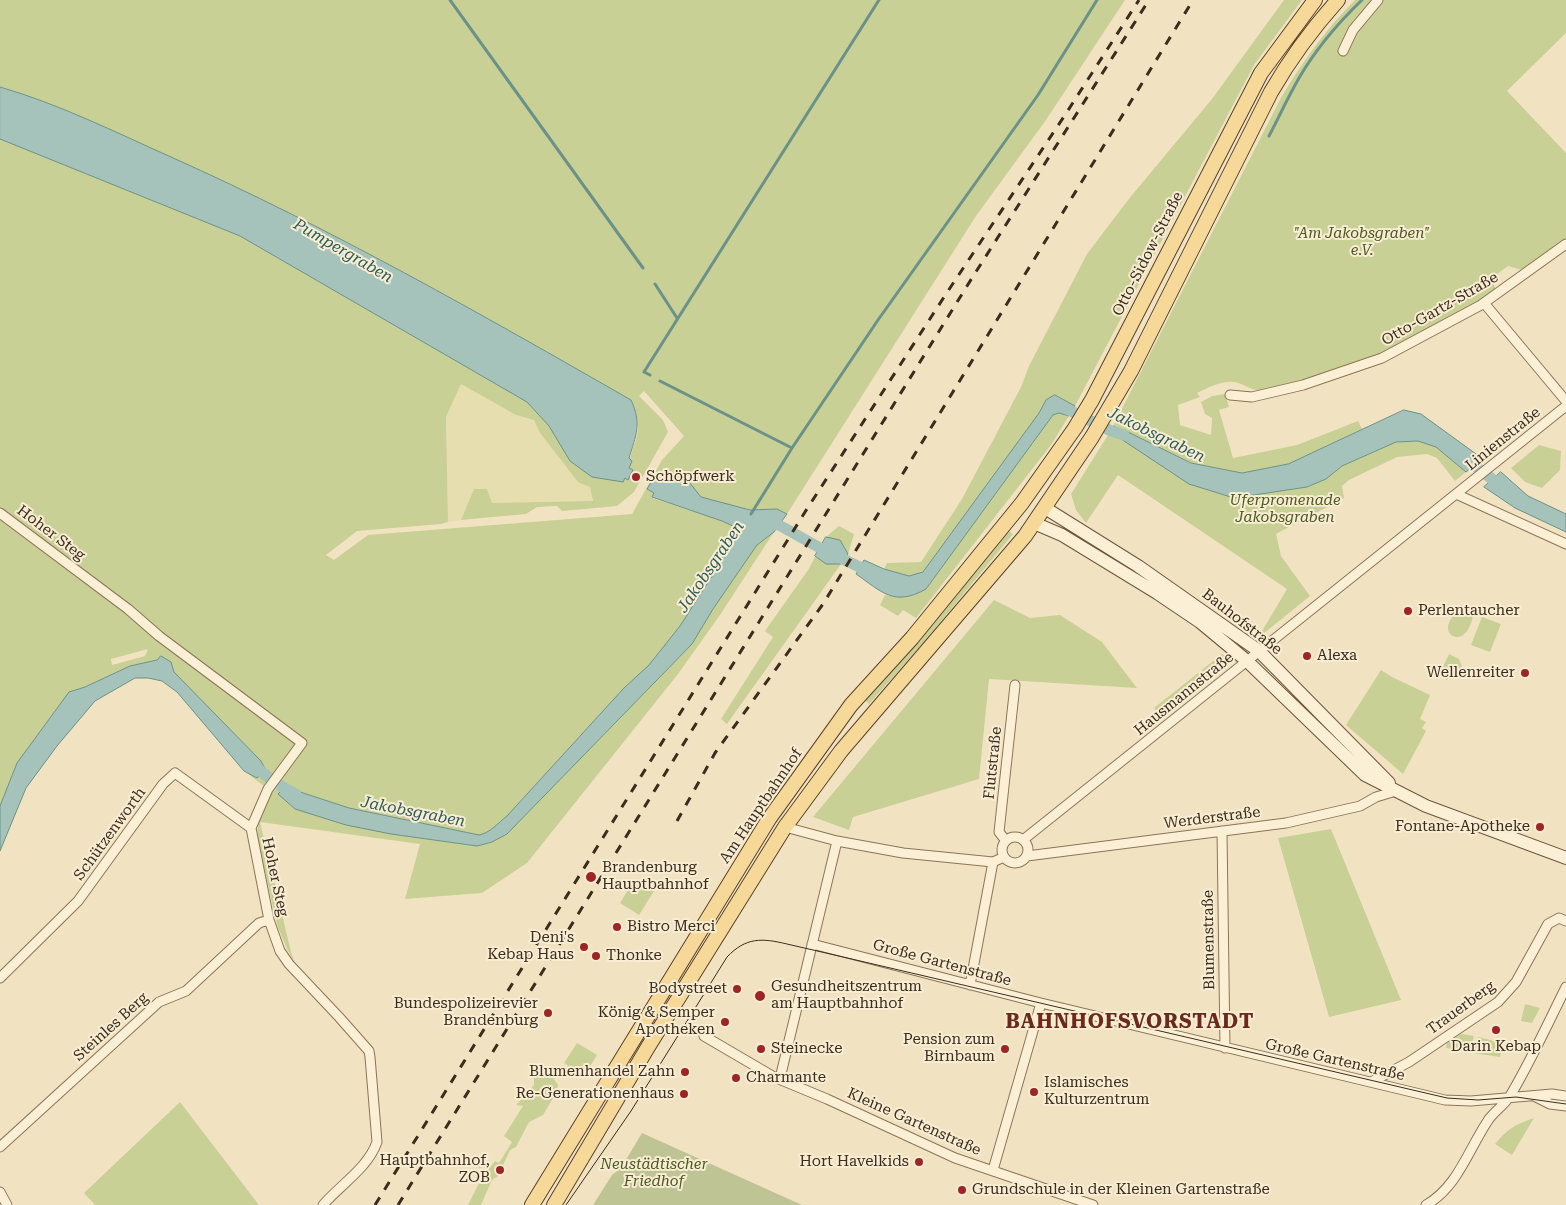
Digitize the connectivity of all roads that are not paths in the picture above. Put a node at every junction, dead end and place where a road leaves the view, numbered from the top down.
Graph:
1 (1315, 0) edge
2 (1338, 0) edge
3 (1378, 0) edge
4 (1343, 52) dead end
5 (1566, 244) edge
6 (1484, 303) junction
7 (1230, 395) dead end
8 (1566, 401) edge
9 (1566, 406) edge
10 (1456, 494) junction
11 (1022, 503) junction
12 (1045, 508) junction
13 (0, 513) edge
14 (1034, 523) junction
15 (1566, 544) edge
16 (1259, 651) junction
17 (1247, 661) junction
18 (1015, 685) dead end
19 (851, 706) junction
20 (868, 719) junction
21 (1396, 791) junction
22 (770, 819) junction
23 (251, 828) junction
24 (786, 828) junction
25 (1222, 831) junction
26 (1023, 840) junction
27 (837, 841) junction
28 (1006, 841) junction
29 (1027, 856) junction
30 (1004, 857) junction
31 (1566, 858) edge
32 (993, 862) junction
33 (269, 920) junction
34 (1566, 921) edge
35 (812, 944) junction
36 (0, 978) edge
37 (970, 985) junction
38 (1566, 987) edge
39 (1040, 1003) junction
40 (704, 1036) dead end
41 (1224, 1048) junction
42 (784, 1080) junction
43 (1371, 1082) junction
44 (1533, 1096) junction
45 (1566, 1096) edge
46 (1508, 1099) junction
47 (1566, 1106) edge
48 (0, 1147) edge
49 (994, 1170) junction
50 (0, 1192) edge
51 (7, 1205) edge
52 (323, 1205) edge
53 (532, 1205) edge
54 (554, 1205) edge
55 (1092, 1205) edge
56 (1426, 1205) edge

1 - 11 main road, Otto-Sidow-Straße
2 - 12 main road
3 - 4 street
5 - 6 street, Otto-Gartz-Straße
6 - 7 street, Otto-Gartz-Straße
6 - 8 street
9 - 10 street, Linienstraße
10 - 15 street
10 - 16 street, Hausmannstraße
11 - 12 main road
11 - 14 main road
11 - 19 main road, Am Hauptbahnhof
12 - 14 main road
12 - 16 street, Bauhofstraße
13 - 23 street, Hoher Steg
14 - 17 street, Bauhofstraße
14 - 20 main road
16 - 17 street, Hausmannstraße
16 - 21 street, Bauhofstraße
17 - 21 street, Bauhofstraße
17 - 26 street, Hausmannstraße
18 - 28 street, Flutstraße
19 - 20 main road
19 - 22 main road, Am Hauptbahnhof
20 - 24 main road
21 - 25 street, Werderstraße
21 - 31 street, Bauhofstraße
22 - 24 main road
22 - 53 main road, Am Hauptbahnhof
23 - 33 street, Hoher Steg
23 - 36 street, Schützenworth
24 - 27 street
24 - 54 main road
25 - 29 street, Werderstraße
25 - 41 street, Blumenstraße
26 - 28 street
26 - 29 street
27 - 32 street
27 - 35 street
28 - 30 street
29 - 30 street, Werderstraße
30 - 32 street
32 - 37 street
33 - 48 street, Steinles Berg
33 - 52 street, Hoher Steg
34 - 43 street, Trauerberg
35 - 37 street, Große Gartenstraße
35 - 42 street
37 - 39 street, Große Gartenstraße
38 - 46 street
39 - 41 street, Große Gartenstraße
39 - 49 street
40 - 42 street, Kleine Gartenstraße
41 - 43 street, Große Gartenstraße
42 - 49 street, Kleine Gartenstraße
43 - 46 street, Große Gartenstraße
44 - 45 street, Große Gartenstraße
44 - 46 street, Große Gartenstraße
44 - 47 street, Große Gartenstraße
46 - 56 street
49 - 55 street, Kleine Gartenstraße
50 - 51 street

